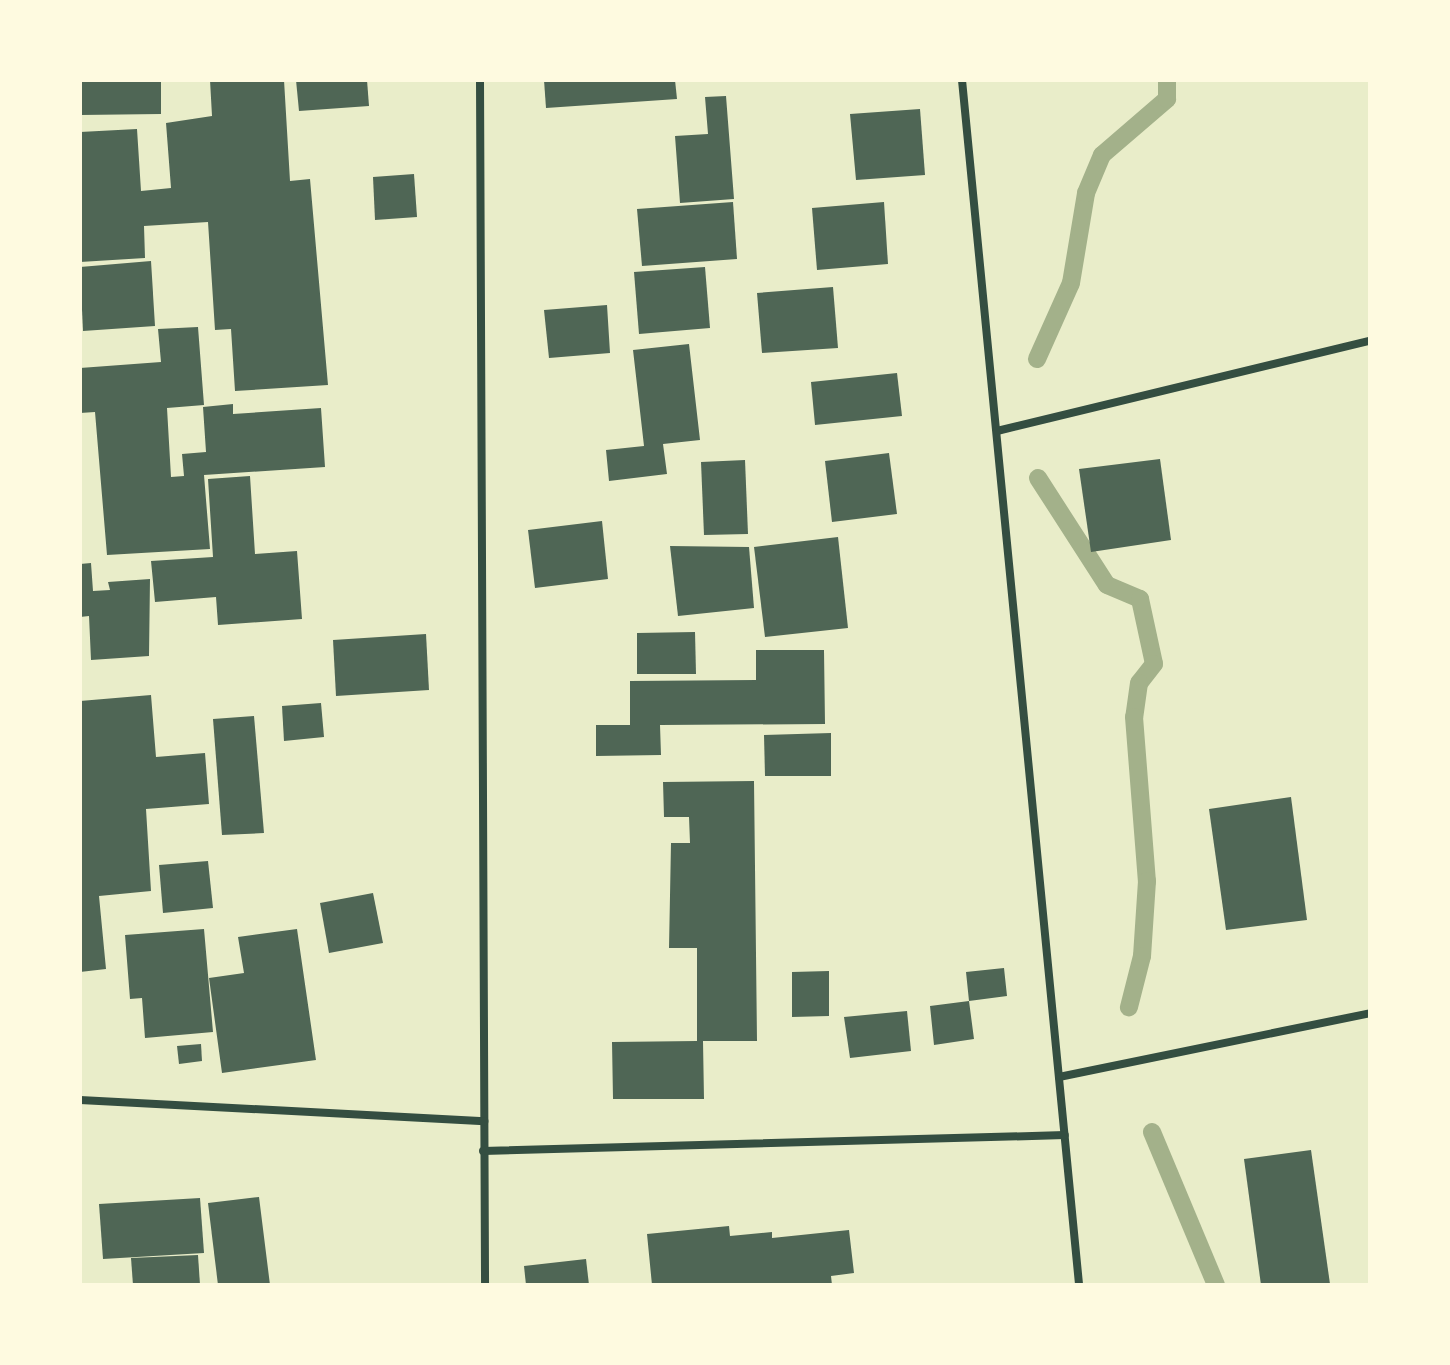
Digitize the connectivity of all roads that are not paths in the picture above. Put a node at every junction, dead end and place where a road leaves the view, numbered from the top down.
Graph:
1 (480, 80) edge
2 (962, 80) edge
3 (1370, 341) edge
4 (997, 431) junction
5 (1370, 1013) edge
6 (1059, 1077) junction
7 (80, 1100) edge
8 (484, 1121) junction
9 (1065, 1135) junction
10 (483, 1151) junction
11 (485, 1285) edge
12 (1079, 1285) edge

1 - 8 street
2 - 4 street
3 - 4 street
4 - 6 street
5 - 6 street
6 - 9 street
7 - 8 street
8 - 10 street
9 - 10 street
9 - 12 street
10 - 11 street

